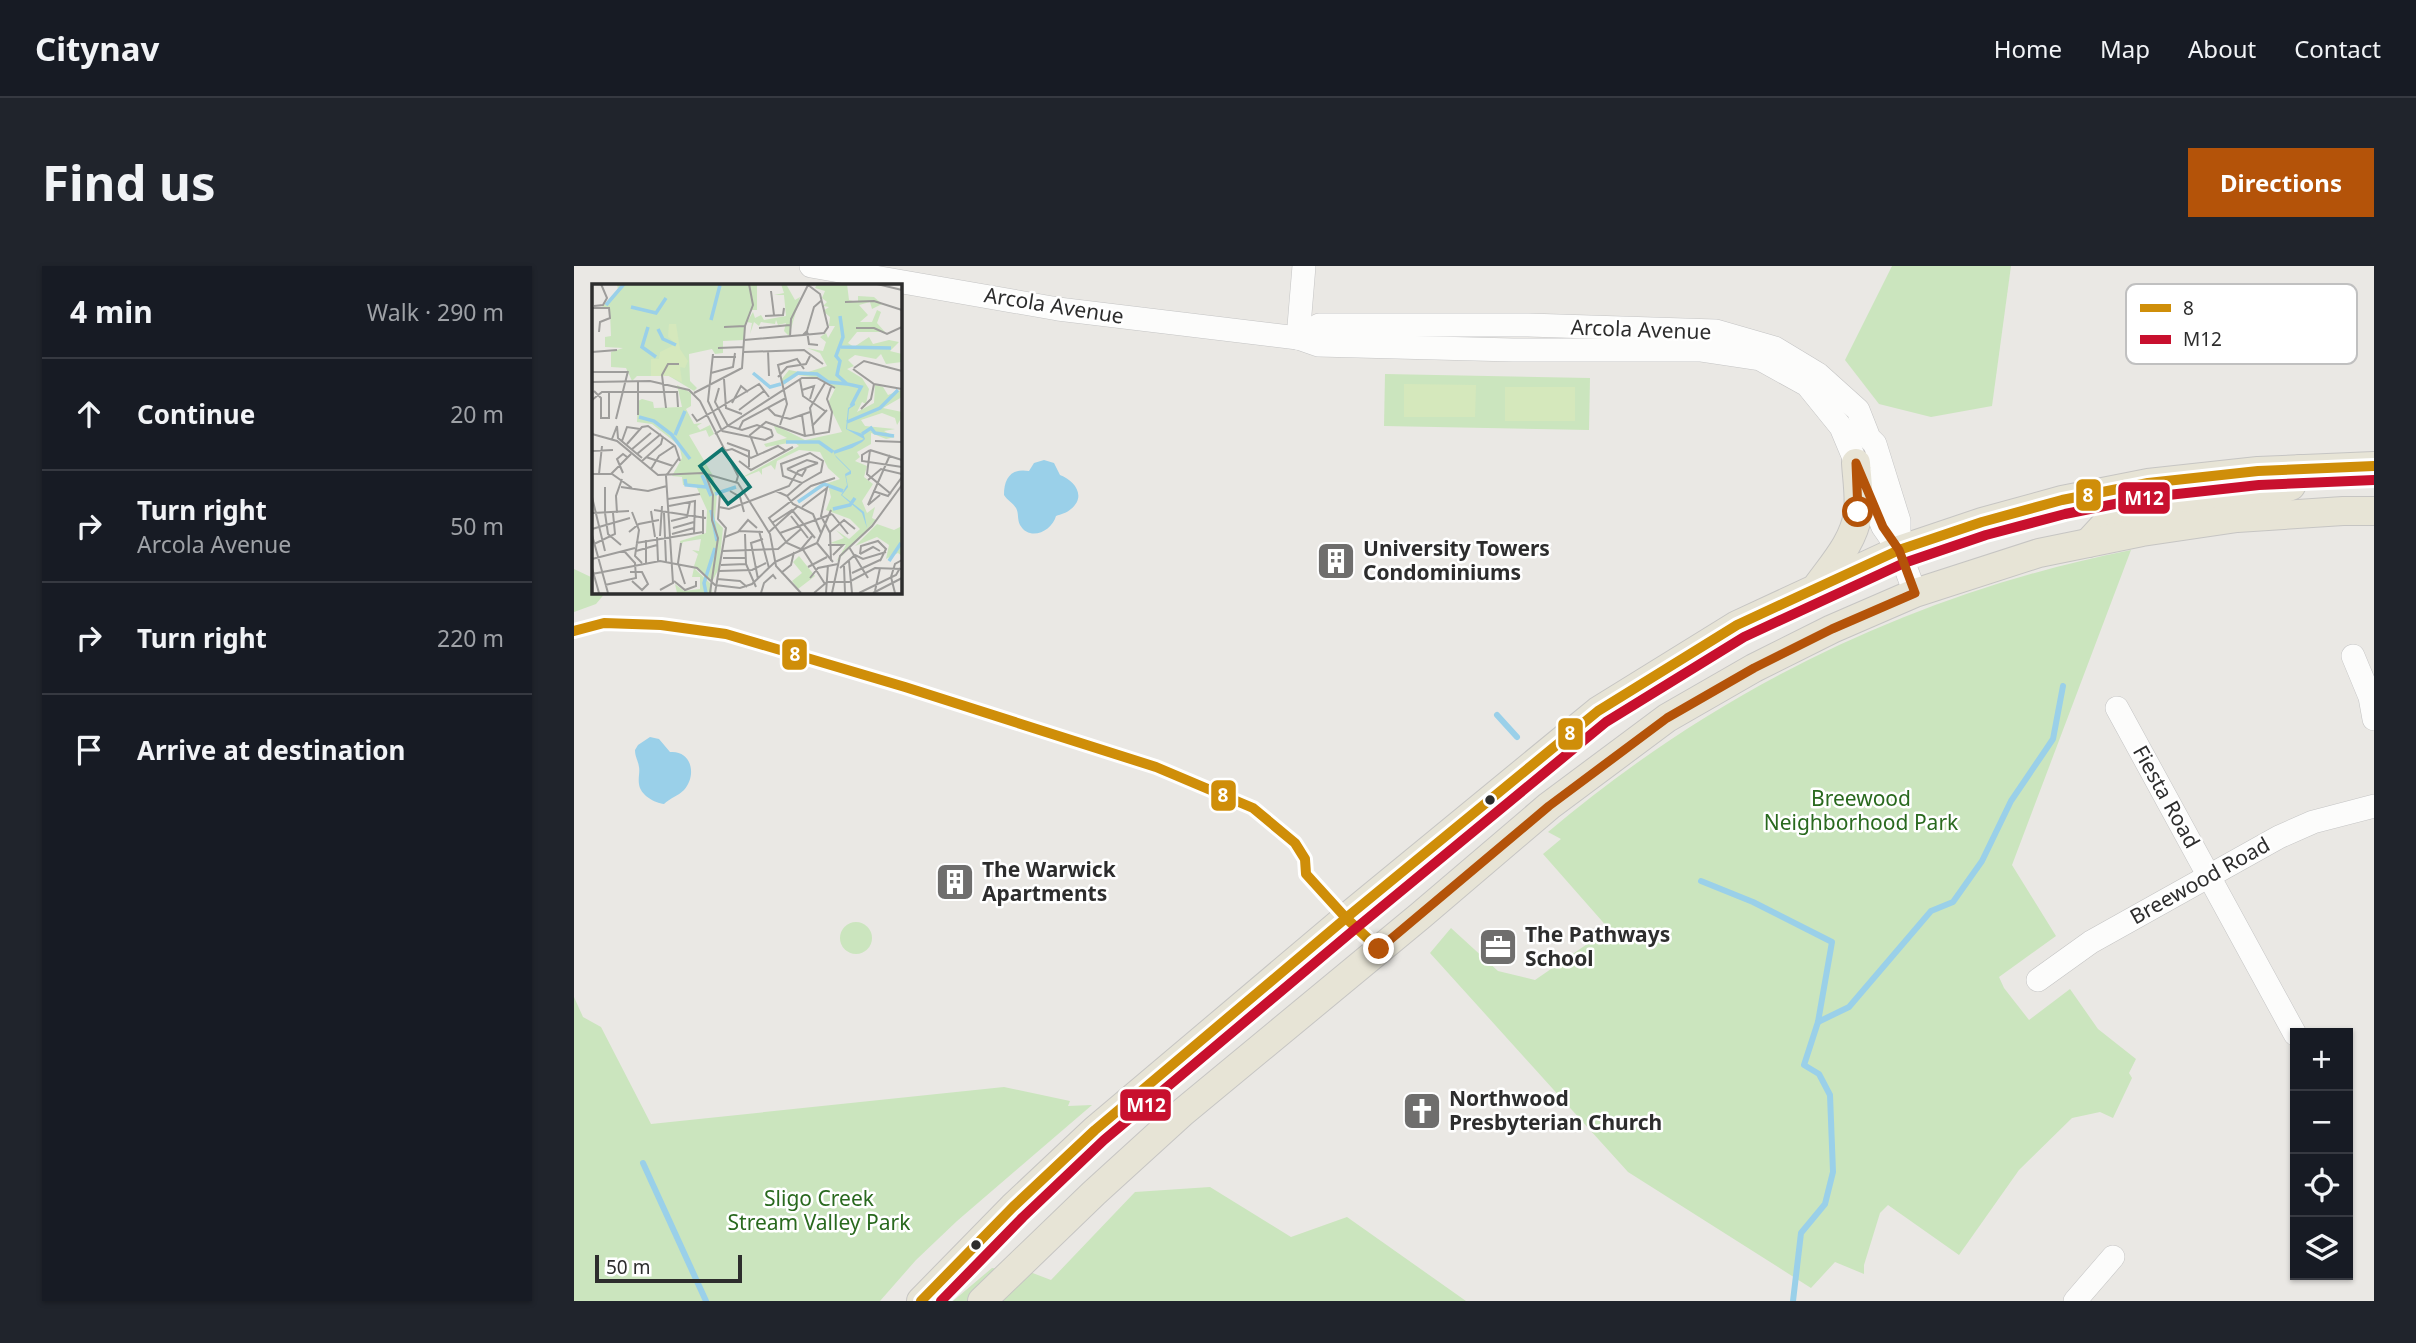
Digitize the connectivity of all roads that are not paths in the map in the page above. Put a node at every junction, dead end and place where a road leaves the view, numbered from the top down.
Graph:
1 (811, 266) edge
2 (1304, 266) edge
3 (1298, 338) junction
4 (1856, 463) junction
5 (2371, 468) edge
6 (2300, 469) junction
7 (2374, 511) edge
8 (2088, 543) junction
9 (1899, 550) junction
10 (1816, 588) junction
11 (1915, 593) junction
12 (2353, 656) dead end
13 (2117, 708) dead end
14 (2374, 719) edge
15 (2374, 806) edge
16 (2209, 875) junction
17 (2038, 979) dead end
18 (2292, 1028) edge
19 (2113, 1257) dead end
20 (922, 1300) edge
21 (982, 1301) edge
22 (2075, 1301) edge

1 - 3 street, Arcola Avenue
2 - 3 street
3 - 4 street, Arcola Avenue
3 - 9 street, Arcola Avenue
4 - 9 street, Arcola Avenue
4 - 10 main road
5 - 6 main road
6 - 8 main road
6 - 9 main road
7 - 8 main road
8 - 11 main road
9 - 10 main road
9 - 11 street, Arcola Avenue
10 - 20 main road
11 - 21 main road
12 - 14 street
13 - 16 street, Fiesta Road
15 - 16 street, Breewood Road
16 - 17 street, Breewood Road
16 - 18 street, Fiesta Road
19 - 22 street

